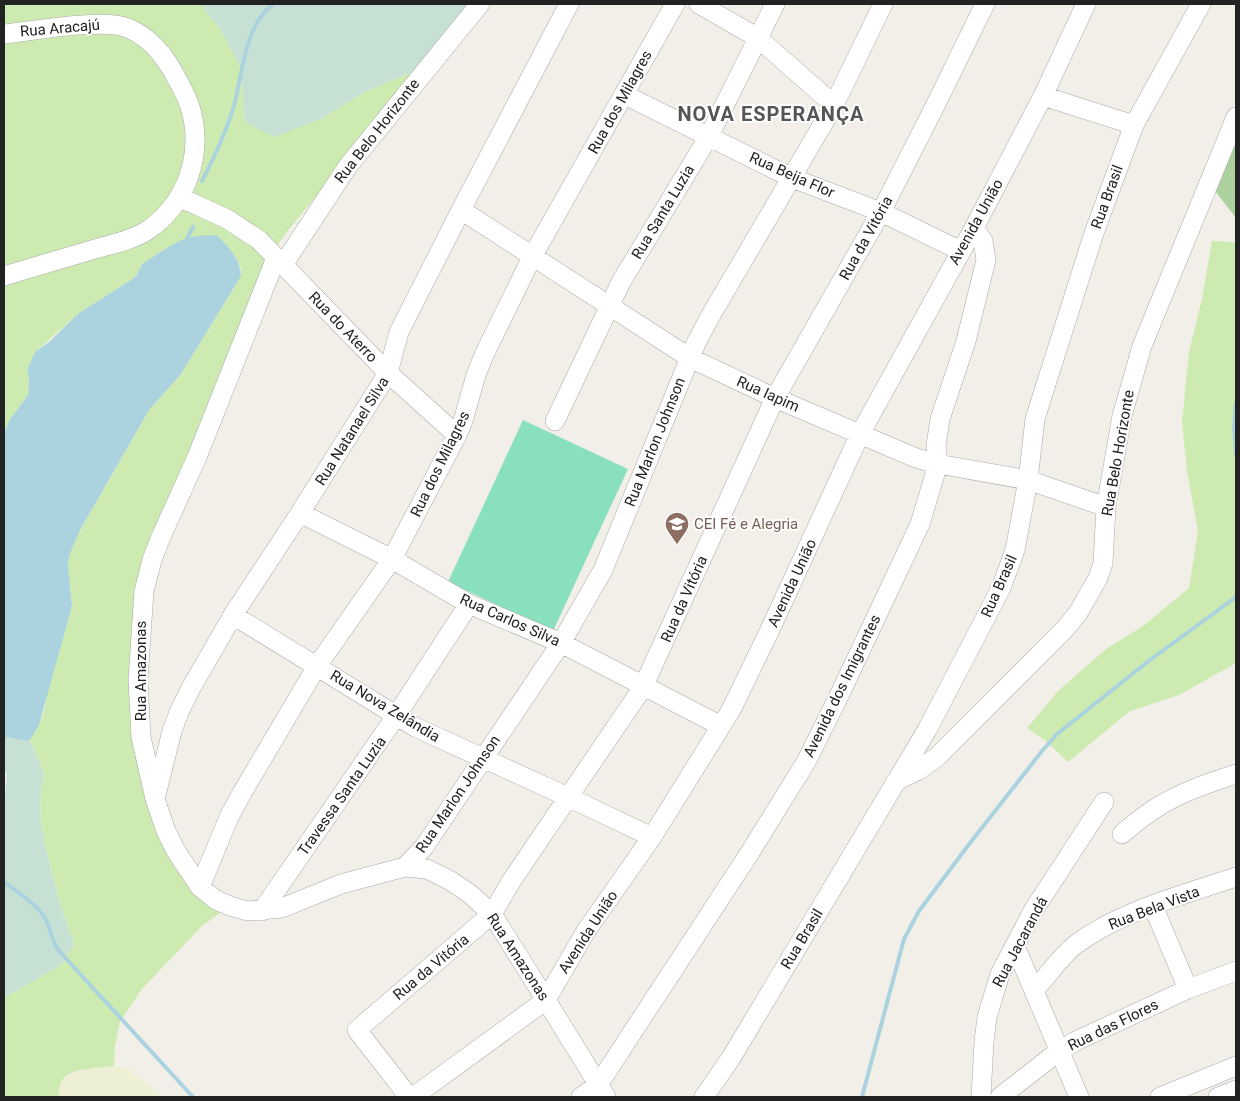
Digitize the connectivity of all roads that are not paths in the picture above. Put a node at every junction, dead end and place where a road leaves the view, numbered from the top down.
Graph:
1 (480, 4) edge
2 (569, 4) edge
3 (675, 4) edge
4 (699, 4) edge
5 (775, 4) edge
6 (883, 4) edge
7 (985, 4) edge
8 (1086, 4) edge
9 (1201, 4) edge
10 (4, 34) edge
11 (758, 38) junction
12 (625, 95) junction
13 (1044, 96) junction
14 (834, 105) junction
15 (1236, 117) edge
16 (1134, 125) junction
17 (709, 136) junction
18 (792, 178) junction
19 (178, 199) junction
20 (461, 210) junction
21 (881, 212) junction
22 (974, 228) junction
23 (960, 251) junction
24 (532, 257) junction
25 (280, 261) junction
26 (4, 276) edge
27 (609, 306) junction
28 (690, 358) junction
29 (388, 373) junction
30 (775, 398) junction
31 (555, 421) dead end
32 (457, 434) junction
33 (860, 434) junction
34 (938, 464) junction
35 (1028, 480) junction
36 (1106, 506) junction
37 (300, 513) junction
38 (392, 559) junction
39 (469, 604) junction
40 (233, 615) junction
41 (561, 643) junction
42 (317, 666) junction
43 (644, 687) junction
44 (396, 716) junction
45 (720, 726) junction
46 (483, 758) junction
47 (1236, 774) edge
48 (896, 780) junction
49 (568, 797) junction
50 (156, 798) junction
51 (1104, 802) dead end
52 (1122, 834) dead end
53 (652, 838) junction
54 (406, 867) junction
55 (1236, 877) edge
56 (200, 887) junction
57 (1153, 906) junction
58 (262, 911) junction
59 (492, 914) junction
60 (1016, 946) junction
61 (1236, 971) edge
62 (1188, 989) junction
63 (1034, 990) junction
64 (546, 1000) junction
65 (1059, 1052) junction
66 (1236, 1066) edge
67 (1236, 1090) edge
68 (602, 1091) edge
69 (409, 1097) edge
70 (413, 1097) edge
71 (581, 1097) edge
72 (704, 1097) edge
73 (982, 1097) edge
74 (1000, 1097) edge
75 (1079, 1097) edge
76 (1160, 1097) edge
77 (1218, 1097) edge

1 - 25 street, Rua Belo Horizonte
2 - 20 street, Rua Natanael Silva
3 - 12 street, Rua dos Milagres
4 - 11 street
5 - 11 street, Rua Santa Luzia
6 - 14 street, Rua Marlon Johnson
7 - 21 street, Rua da Vitória
8 - 13 street, Avenida União
9 - 16 street, Rua Brasil
10 - 19 street, Rua Aracajú
11 - 14 street
11 - 17 street, Rua Santa Luzia
12 - 17 street, Rua Beija Flor
12 - 24 street, Rua dos Milagres
13 - 16 street
13 - 22 street, Avenida União
14 - 18 street, Rua Marlon Johnson
15 - 36 street, Rua Belo Horizonte
16 - 35 street, Rua Brasil
17 - 18 street, Rua Beija Flor
17 - 27 street, Rua Santa Luzia
18 - 21 street, Rua Beija Flor
18 - 28 street, Rua Marlon Johnson
19 - 25 street
19 - 26 street, Rua Aracajú
20 - 24 street, Rua Iapim
20 - 29 street, Rua Natanael Silva
21 - 23 street, Rua Beija Flor
21 - 30 street, Rua da Vitória
22 - 23 street, Avenida União
22 - 34 street, Avenida dos Imigrantes
23 - 33 street, Avenida União
24 - 27 street, Rua Iapim
24 - 32 street, Rua dos Milagres
25 - 29 street, Rua do Aterro
25 - 50 street, Rua Amazonas
27 - 28 street, Rua Iapim
27 - 31 street, Rua Santa Luzia
28 - 30 street, Rua Iapim
28 - 41 street, Rua Marlon Johnson
29 - 32 street, Rua do Aterro
29 - 37 street, Rua Natanael Silva
30 - 33 street, Rua Iapim
30 - 43 street, Rua da Vitória
32 - 38 street, Rua dos Milagres
33 - 34 street, Rua Iapim
33 - 45 street, Avenida União
34 - 35 street, Rua Iapim
34 - 68 street, Avenida dos Imigrantes
35 - 36 street, Rua Iapim
35 - 48 street, Rua Brasil
36 - 48 street, Rua Belo Horizonte
37 - 38 street, Rua Carlos Silva
37 - 40 street, Rua Natanael Silva
38 - 39 street, Rua Carlos Silva
38 - 42 street, Rua dos Milagres
39 - 41 street, Rua Carlos Silva
39 - 44 street, Travessa Santa Luzia
40 - 42 street, Rua Nova Zelândia
40 - 50 street, Rua Natanael Silva
41 - 43 street, Rua Carlos Silva
41 - 46 street, Rua Marlon Johnson
42 - 44 street, Rua Nova Zelândia
42 - 56 street, Rua dos Milagres
43 - 45 street, Rua Carlos Silva
43 - 49 street, Rua da Vitória
44 - 46 street, Rua Nova Zelândia
44 - 58 street, Travessa Santa Luzia
45 - 53 street, Avenida União
46 - 49 street, Rua Nova Zelândia
46 - 54 street, Rua Marlon Johnson
47 - 52 street
48 - 72 street, Rua Brasil
49 - 53 street, Rua Nova Zelândia
49 - 59 street, Rua da Vitória
50 - 56 street, Rua Amazonas
51 - 60 street, Rua Jacarandá
53 - 64 street, Avenida União
54 - 58 street, Rua Amazonas
54 - 59 street, Rua Amazonas
55 - 57 street, Rua Bela Vista
56 - 58 street, Rua Amazonas
57 - 62 street
57 - 63 street, Rua Bela Vista
59 - 64 street, Rua Amazonas
59 - 69 street, Rua da Vitória
60 - 63 street
60 - 73 street, Rua Jacarandá
61 - 62 street, Rua das Flores
62 - 65 street, Rua das Flores
63 - 65 street
64 - 68 street, Rua Amazonas
64 - 70 street, Avenida União
65 - 74 street, Rua das Flores
65 - 75 street
66 - 76 street
67 - 77 street
68 - 71 street, Avenida dos Imigrantes

